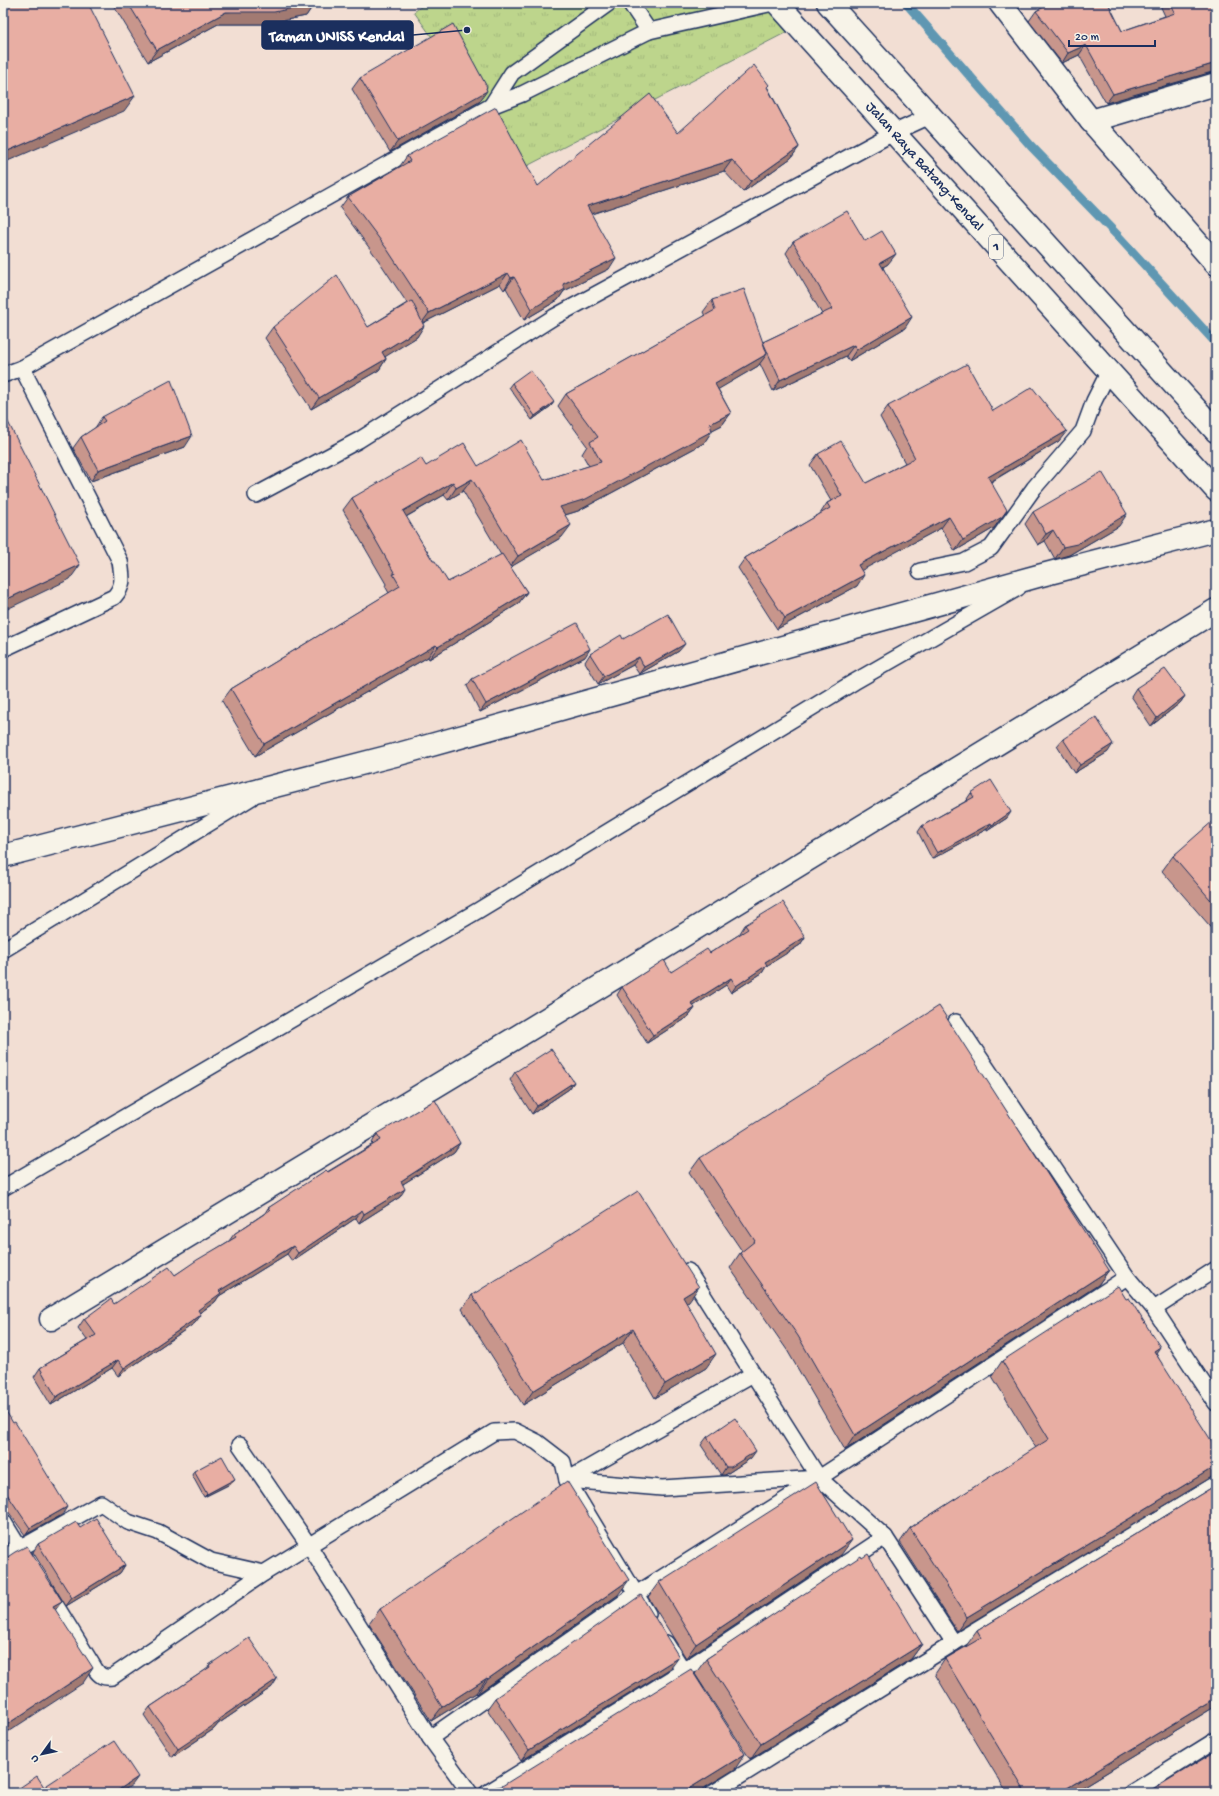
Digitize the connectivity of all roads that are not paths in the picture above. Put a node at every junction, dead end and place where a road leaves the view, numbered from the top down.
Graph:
1 (609, 3) edge
2 (630, 3) edge
3 (773, 3) edge
4 (777, 3) edge
5 (828, 3) edge
6 (1000, 3) edge
7 (649, 31) junction
8 (1216, 84) edge
9 (491, 106) junction
10 (930, 116) junction
11 (1091, 121) junction
12 (893, 133) junction
13 (1216, 264) edge
14 (22, 368) junction
15 (1109, 371) junction
16 (3, 375) edge
17 (1216, 431) edge
18 (1216, 490) edge
19 (256, 495) dead end
20 (1216, 530) edge
21 (920, 571) dead end
22 (1038, 576) junction
23 (1216, 610) edge
24 (3, 649) edge
25 (266, 788) junction
26 (3, 856) edge
27 (3, 950) edge
28 (956, 1022) dead end
29 (3, 1188) edge
30 (681, 1261) edge
31 (1216, 1269) edge
32 (1127, 1277) junction
33 (1154, 1309) junction
34 (51, 1319) dead end
35 (753, 1374) junction
36 (1216, 1403) edge
37 (240, 1445) dead end
38 (819, 1478) junction
39 (567, 1480) junction
40 (1216, 1484) edge
41 (3, 1521) edge
42 (885, 1537) junction
43 (308, 1544) junction
44 (20, 1549) junction
45 (3, 1558) edge
46 (32, 1569) edge
47 (264, 1573) junction
48 (41, 1582) edge
49 (636, 1594) junction
50 (954, 1643) junction
51 (683, 1671) junction
52 (705, 1704) edge
53 (430, 1738) junction
54 (1216, 1740) edge
55 (738, 1757) edge
56 (747, 1770) junction
57 (470, 1793) edge
58 (487, 1793) edge
59 (713, 1793) edge
60 (1131, 1793) edge

1 - 9 lane
2 - 7 lane
3 - 7 lane
4 - 12 main road, Jalan Raya Batang-Kendal / 1
5 - 10 main road
6 - 11 main road
7 - 9 lane
8 - 11 main road
9 - 14 lane
10 - 12 lane
10 - 17 main road
11 - 13 main road
12 - 15 main road, Jalan Raya Batang-Kendal / 1
12 - 19 lane
14 - 16 lane
14 - 24 lane
15 - 18 main road, Jalan Raya Batang-Kendal / 1
15 - 21 lane
20 - 22 main road
22 - 25 main road
22 - 29 lane
23 - 34 main road
25 - 26 main road
25 - 27 lane
28 - 32 lane
30 - 35 lane
31 - 33 lane
32 - 33 lane
32 - 38 lane
33 - 36 lane
35 - 38 lane
35 - 39 lane
37 - 43 lane
38 - 39 lane
38 - 42 lane
38 - 49 lane
39 - 43 lane
39 - 49 lane
40 - 50 lane
41 - 44 lane
42 - 50 lane
42 - 51 lane
43 - 47 lane
43 - 53 lane
44 - 45 lane
44 - 46 lane
44 - 47 lane
47 - 48 lane
49 - 51 lane
49 - 53 lane
50 - 56 lane
51 - 52 lane
51 - 58 lane
53 - 57 lane
54 - 60 lane
55 - 56 lane
56 - 59 lane

